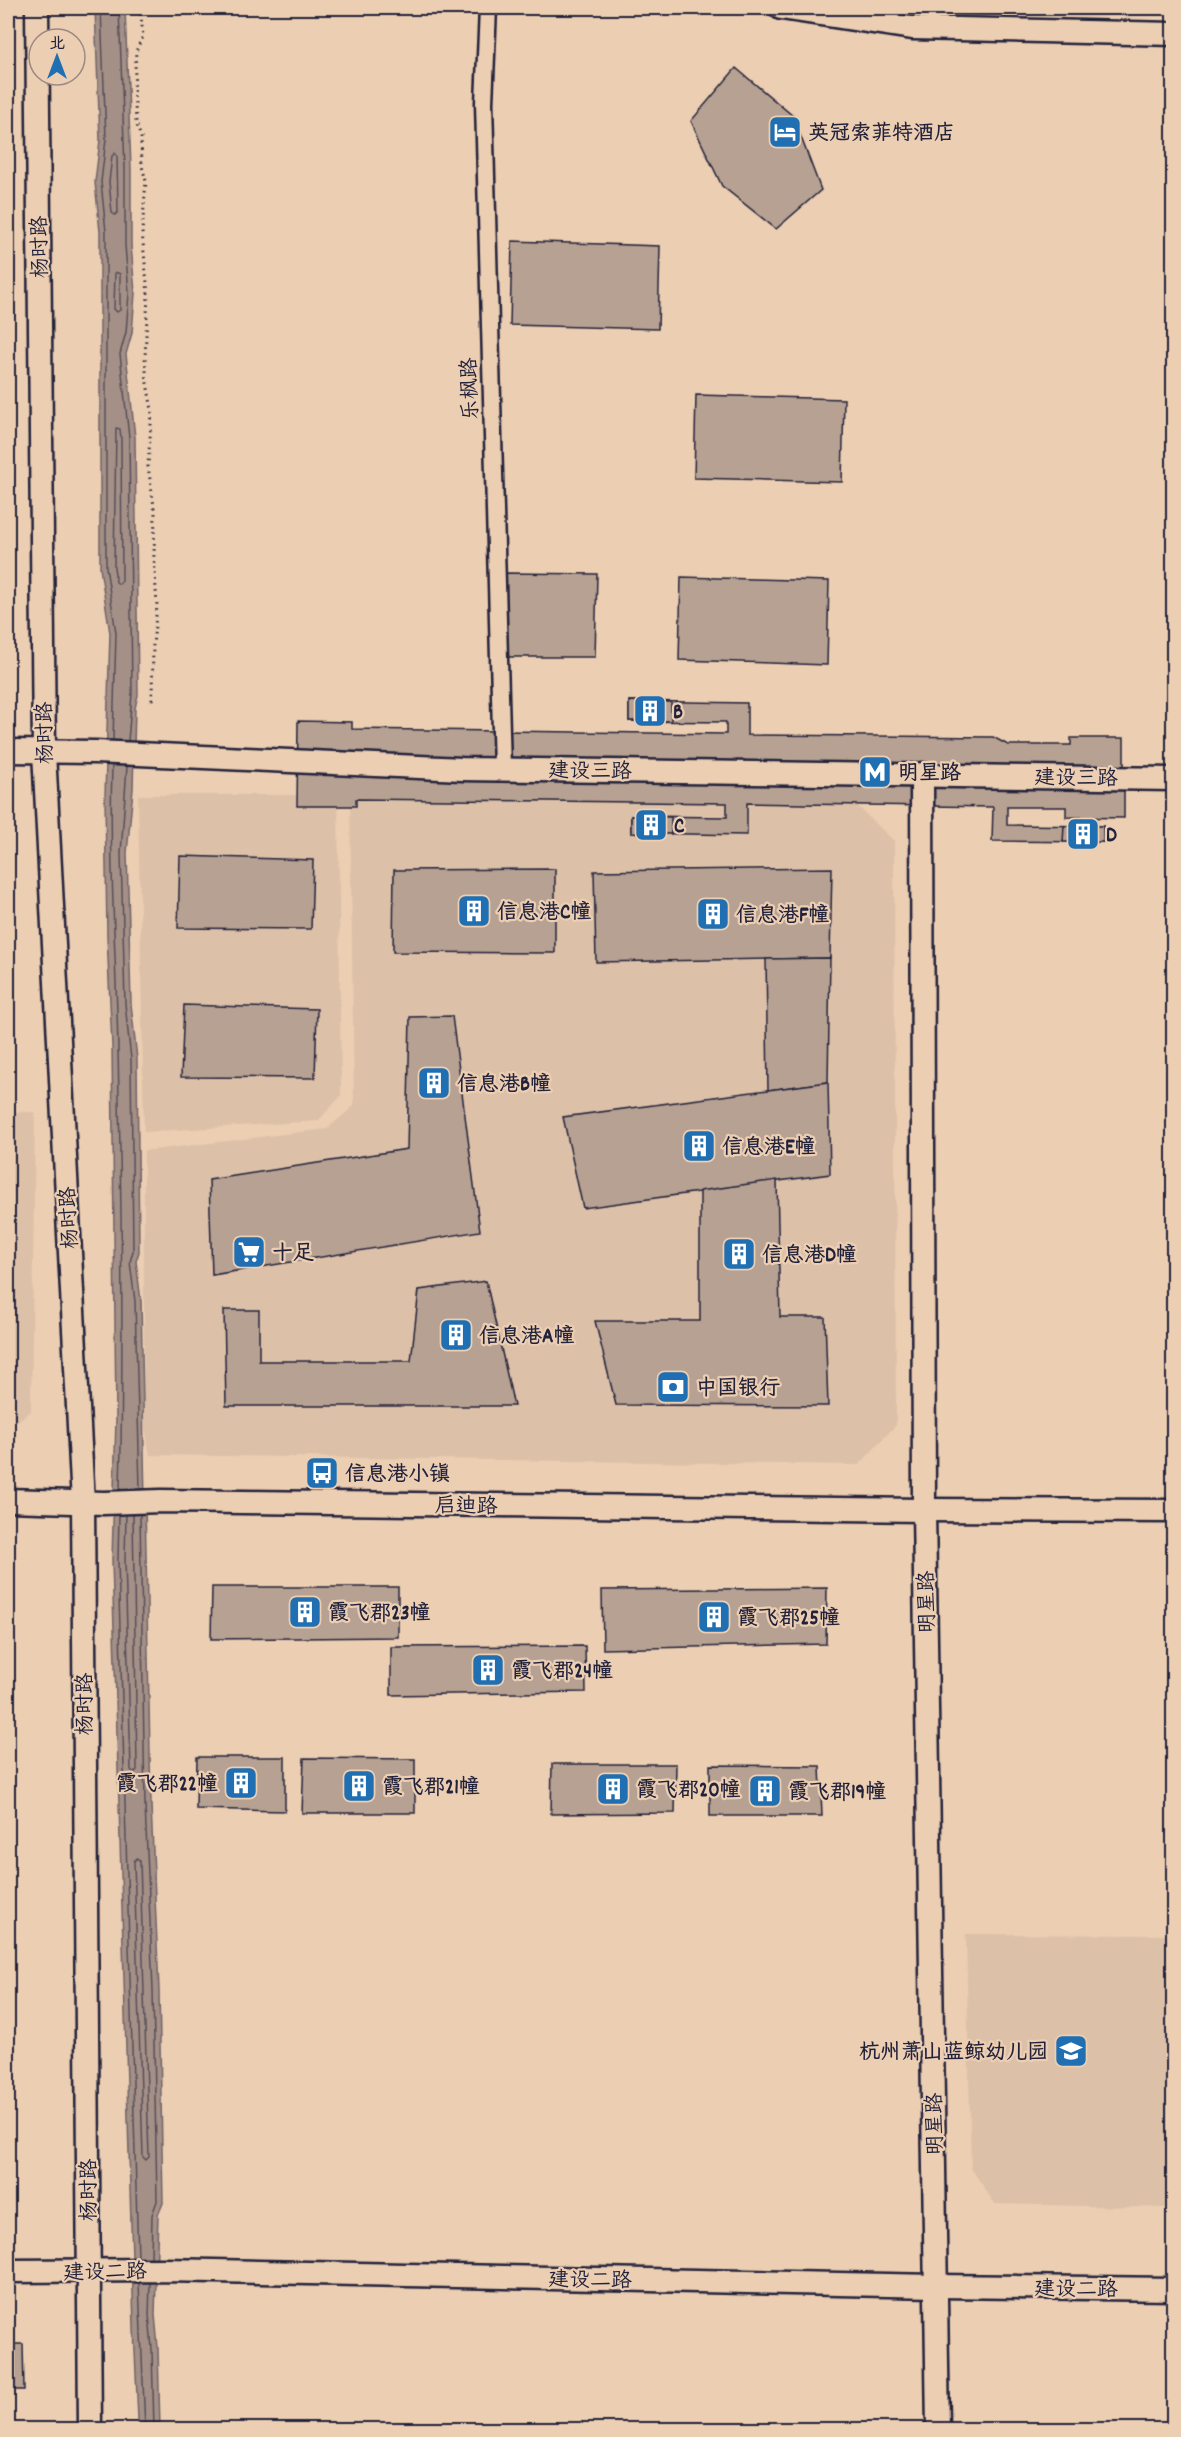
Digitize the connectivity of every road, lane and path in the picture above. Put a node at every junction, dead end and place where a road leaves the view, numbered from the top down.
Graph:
1 (37, 8) edge
2 (140, 8) edge
3 (488, 8) edge
4 (781, 8) edge
5 (912, 18) edge
6 (1173, 34) edge
7 (152, 702) dead end
8 (8, 751) edge
9 (44, 752) junction
10 (502, 770) junction
11 (922, 774) junction
12 (1173, 779) edge
13 (8, 1500) edge
14 (93, 1503) junction
15 (924, 1510) junction
16 (1173, 1511) edge
17 (8, 2271) edge
18 (88, 2271) junction
19 (936, 2286) junction
20 (1173, 2289) edge
21 (90, 2430) edge
22 (938, 2430) edge

1 - 9 street, 杨时路
2 - 7 path
3 - 10 street, 乐枫路
4 - 5 street
5 - 6 street
8 - 9 street, 建设三路
9 - 10 street, 建设三路
9 - 14 street, 杨时路
10 - 11 street, 建设三路
11 - 12 street, 建设三路
11 - 15 street, 明星路
13 - 14 street, 启迪路
14 - 15 street, 启迪路
14 - 18 street, 杨时路
15 - 16 street, 启迪路
15 - 19 street, 明星路
17 - 18 street, 建设二路
18 - 19 street, 建设二路
18 - 21 street, 杨时路
19 - 20 street, 建设二路
19 - 22 street, 明星路

